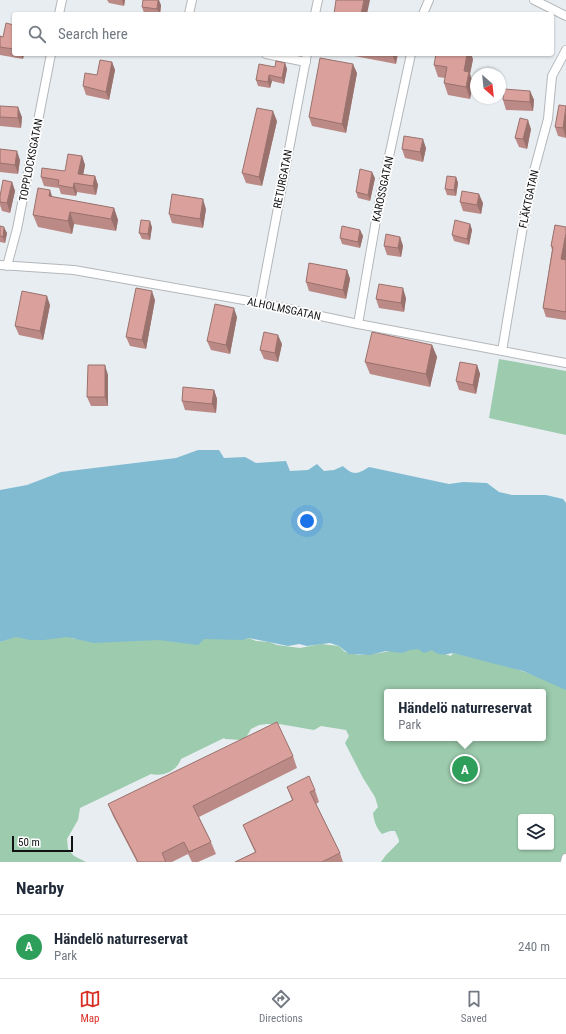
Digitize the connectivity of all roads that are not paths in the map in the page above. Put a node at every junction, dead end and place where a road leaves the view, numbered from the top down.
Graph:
1 (62, 0) edge
2 (192, 0) edge
3 (318, 0) edge
4 (429, 0) edge
5 (534, 0) edge
6 (59, 12) edge
7 (189, 12) edge
8 (315, 12) edge
9 (424, 12) edge
10 (566, 16) edge
11 (566, 50) edge
12 (51, 56) edge
13 (286, 56) edge
14 (411, 56) edge
15 (306, 58) edge
16 (4, 266) edge
17 (260, 303) junction
18 (358, 324) junction
19 (502, 351) junction
20 (566, 363) edge
21 (566, 858) edge
22 (565, 862) edge

1 - 6 street
2 - 7 street
3 - 8 street
4 - 9 street
5 - 10 street
11 - 19 street, FLÄKTGATAN
12 - 16 street, TOPPLOCKSGATAN
13 - 15 street
14 - 18 street, KAROSSGATAN
15 - 17 street, RETURGATAN
16 - 17 street, ALHOLMSGATAN
17 - 18 street, ALHOLMSGATAN
18 - 19 street, ALHOLMSGATAN
19 - 20 street, ALHOLMSGATAN
21 - 22 street

